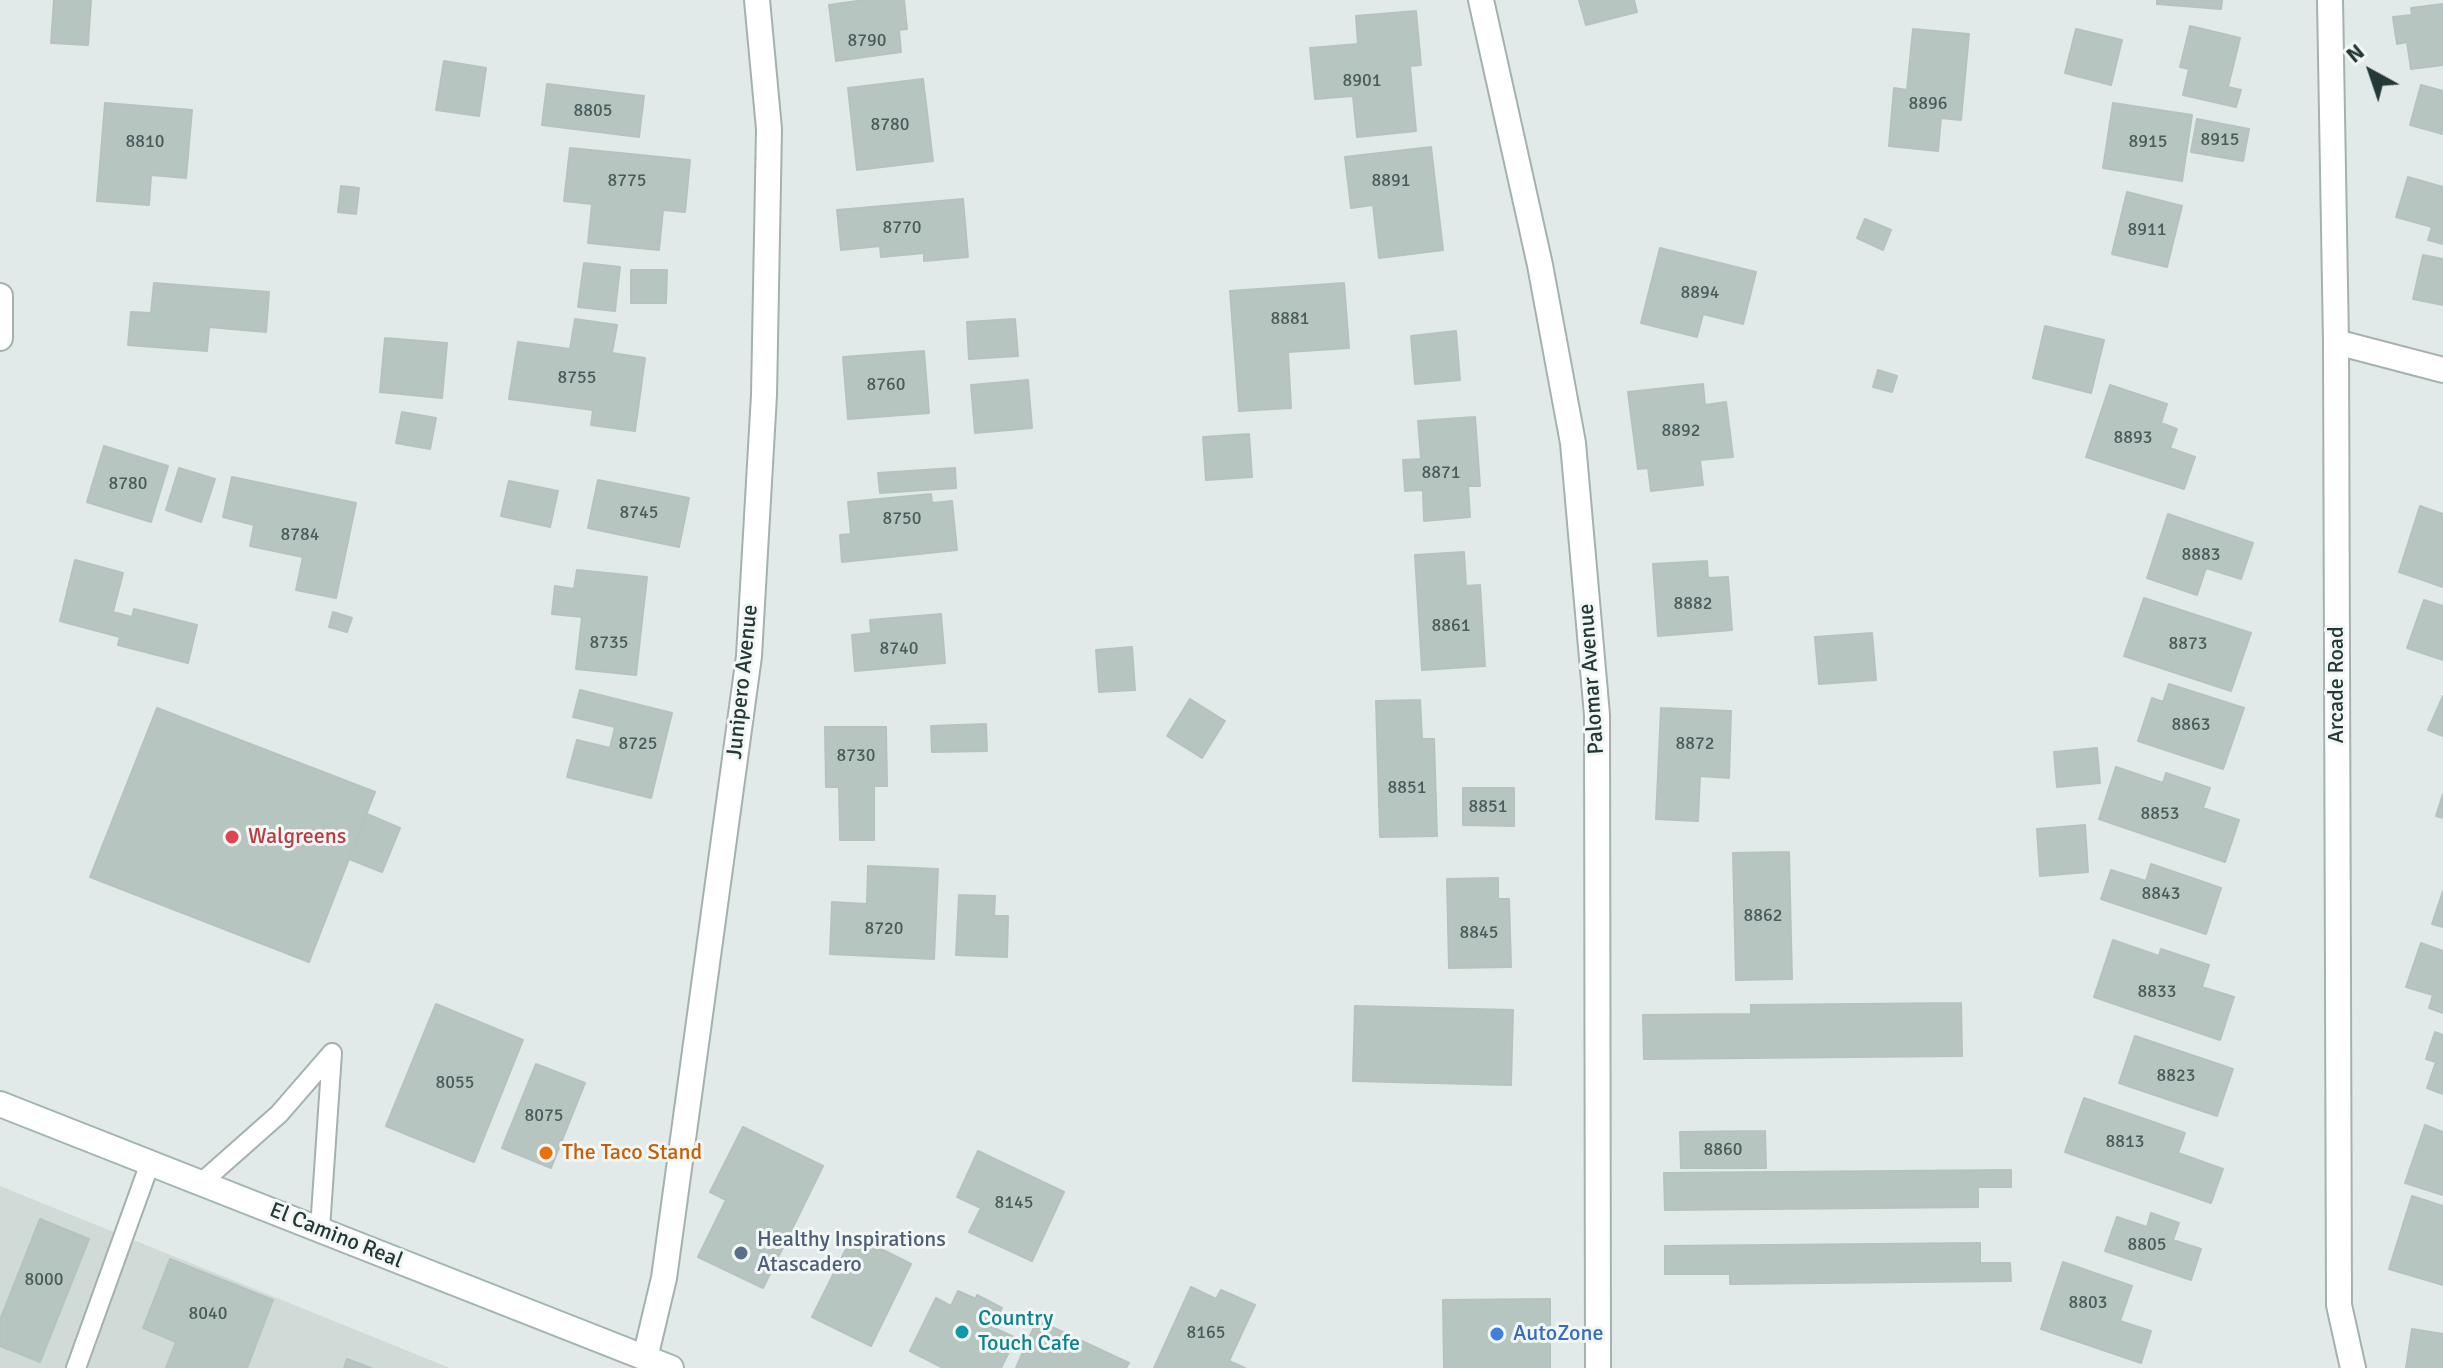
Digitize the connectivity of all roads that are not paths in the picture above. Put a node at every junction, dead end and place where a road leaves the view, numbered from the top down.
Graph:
1 (757, 0) edge
2 (1481, 0) edge
3 (2330, 0) edge
4 (0, 296) edge
5 (0, 328) edge
6 (0, 338) edge
7 (2336, 342) junction
8 (2443, 370) edge
9 (0, 1104) edge
10 (150, 1163) junction
11 (201, 1183) junction
12 (320, 1229) junction
13 (644, 1363) edge
14 (76, 1368) edge
15 (671, 1368) edge
16 (1598, 1368) edge
17 (2353, 1368) edge

1 - 13 street, Junipero Avenue
2 - 16 street, Palomar Avenue
3 - 7 street, Arcade Road
4 - 5 street
5 - 6 street
7 - 8 street
7 - 17 street, Arcade Road
9 - 10 street, El Camino Real
10 - 11 street, El Camino Real
10 - 14 lane
11 - 12 street, El Camino Real
11 - 12 lane
12 - 13 street, El Camino Real
13 - 15 street, El Camino Real

